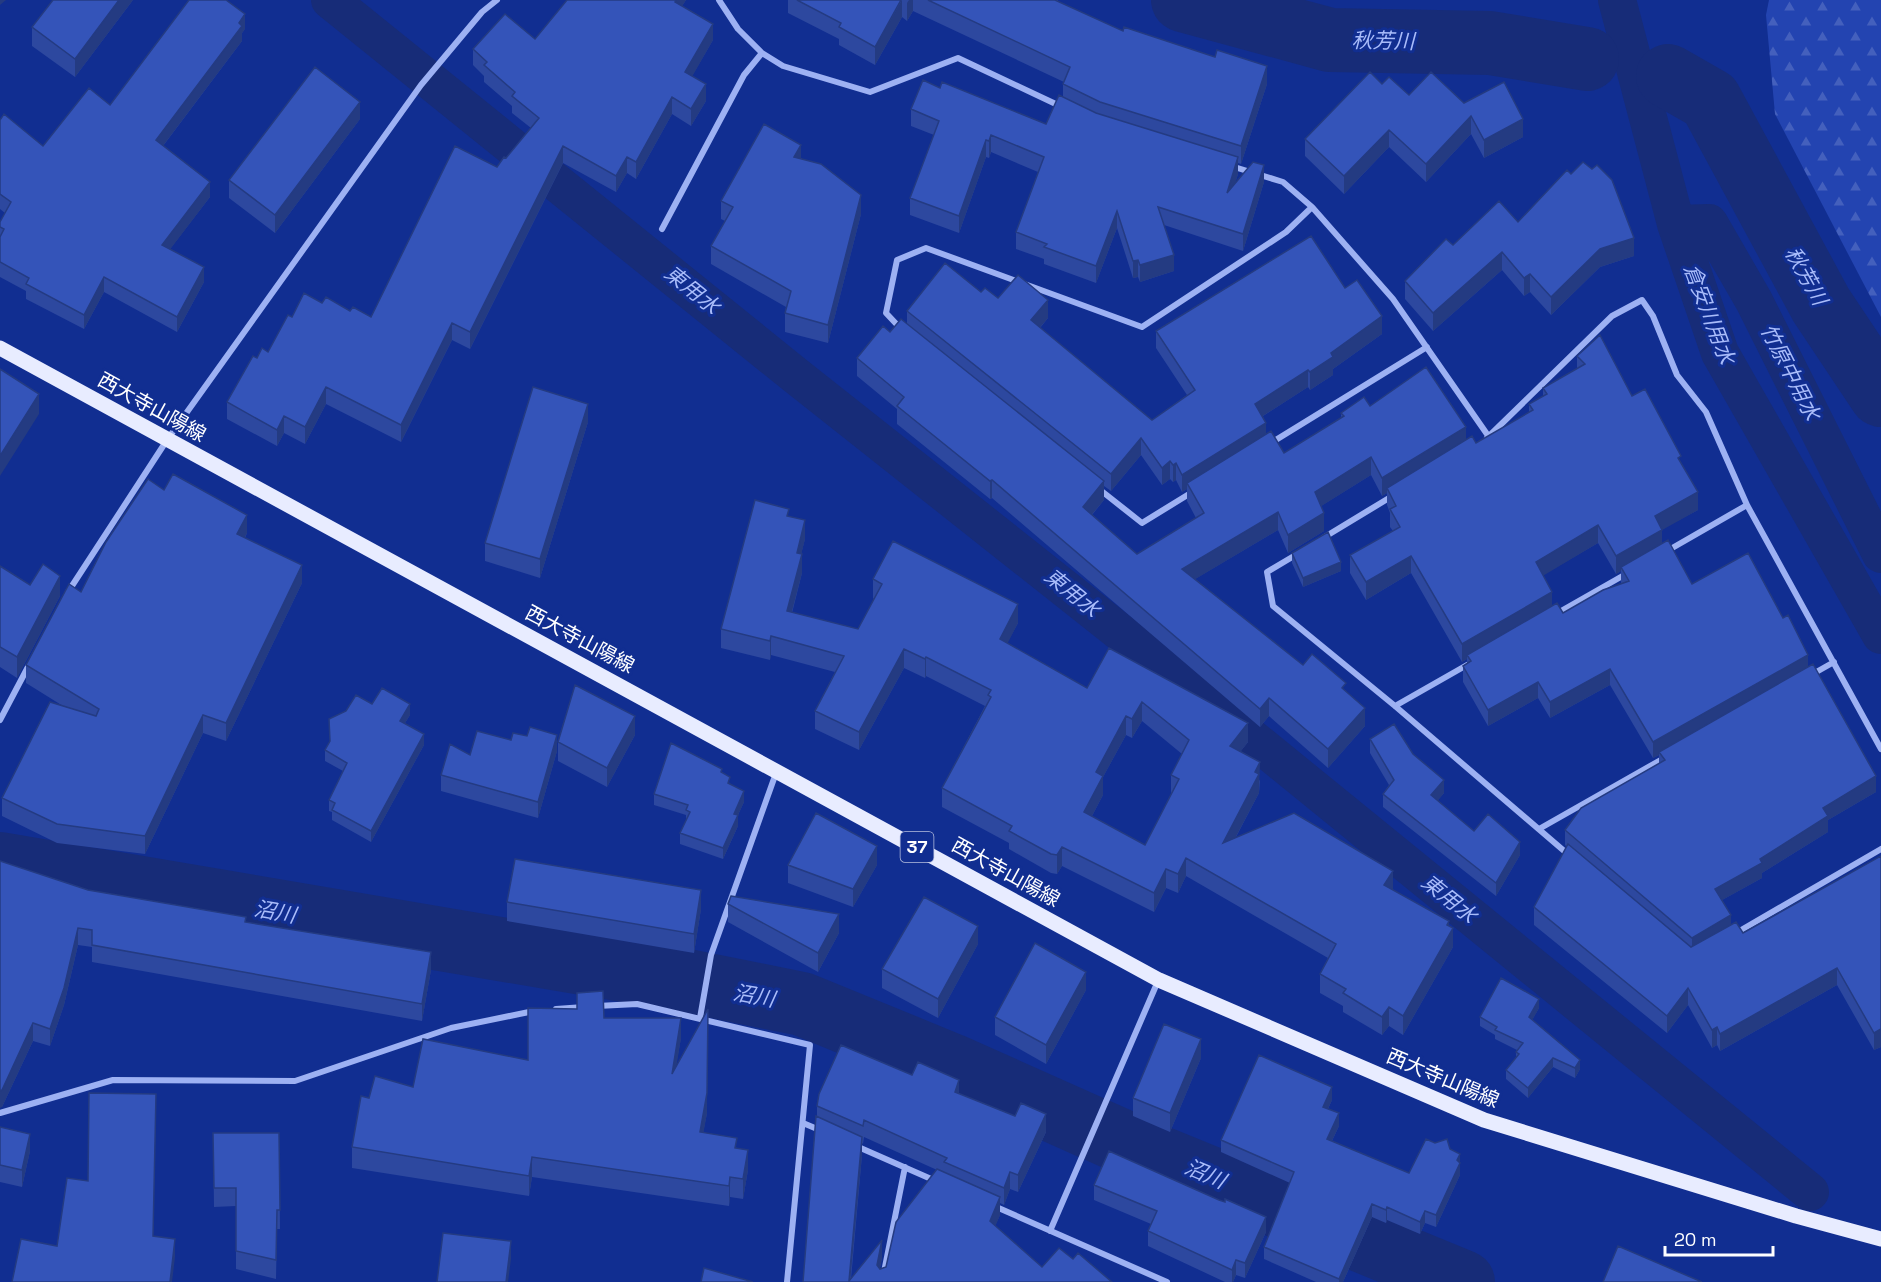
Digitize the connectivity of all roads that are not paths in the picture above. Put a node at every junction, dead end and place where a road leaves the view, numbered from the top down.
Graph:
1 (497, 0) edge
2 (720, 0) edge
3 (762, 53) junction
4 (1066, 109) edge
5 (1228, 165) edge
6 (1312, 207) junction
7 (662, 229) dead end
8 (911, 337) edge
9 (1427, 347) junction
10 (0, 348) edge
11 (1489, 437) junction
12 (167, 440) junction
13 (1479, 443) edge
14 (1264, 448) edge
15 (1203, 485) edge
16 (1096, 486) edge
17 (1398, 492) edge
18 (1747, 505) junction
19 (1317, 542) edge
20 (1307, 548) edge
21 (1664, 552) edge
22 (1633, 570) edge
23 (62, 604) edge
24 (1550, 618) edge
25 (34, 657) edge
26 (1478, 659) edge
27 (1834, 662) junction
28 (1803, 679) edge
29 (1395, 706) junction
30 (0, 720) edge
31 (1881, 749) edge
32 (1671, 754) edge
33 (777, 770) junction
34 (1539, 829) junction
35 (1881, 849) edge
36 (1575, 860) edge
37 (1731, 936) edge
38 (1159, 980) junction
39 (539, 1010) edge
40 (550, 1010) edge
41 (700, 1018) junction
42 (0, 1113) edge
43 (803, 1123) junction
44 (834, 1136) edge
45 (844, 1141) edge
46 (905, 1167) junction
47 (946, 1185) edge
48 (988, 1203) edge
49 (1050, 1230) junction
50 (1881, 1239) edge
51 (787, 1282) edge
52 (882, 1282) edge
53 (1167, 1282) edge

1 - 12 street
2 - 3 street
3 - 4 street
3 - 7 street
5 - 6 street
6 - 8 street
6 - 9 street
9 - 11 street
9 - 14 street
10 - 12 main road, 西大寺山陽線 / 37
11 - 13 street
11 - 18 street
12 - 23 street
12 - 33 main road, 西大寺山陽線 / 37
15 - 16 street
17 - 19 street
18 - 21 street
18 - 27 street
20 - 29 street
22 - 24 street
25 - 30 street
26 - 29 street
27 - 28 street
27 - 31 street
29 - 34 street
32 - 34 street
33 - 38 main road, 西大寺山陽線 / 37
33 - 41 street
34 - 36 street
35 - 37 street
38 - 49 street
38 - 50 main road, 西大寺山陽線 / 37
39 - 42 street
40 - 41 street
41 - 43 street
43 - 44 street
43 - 51 street
45 - 46 street
46 - 47 street
46 - 52 street
48 - 49 street
49 - 53 street

